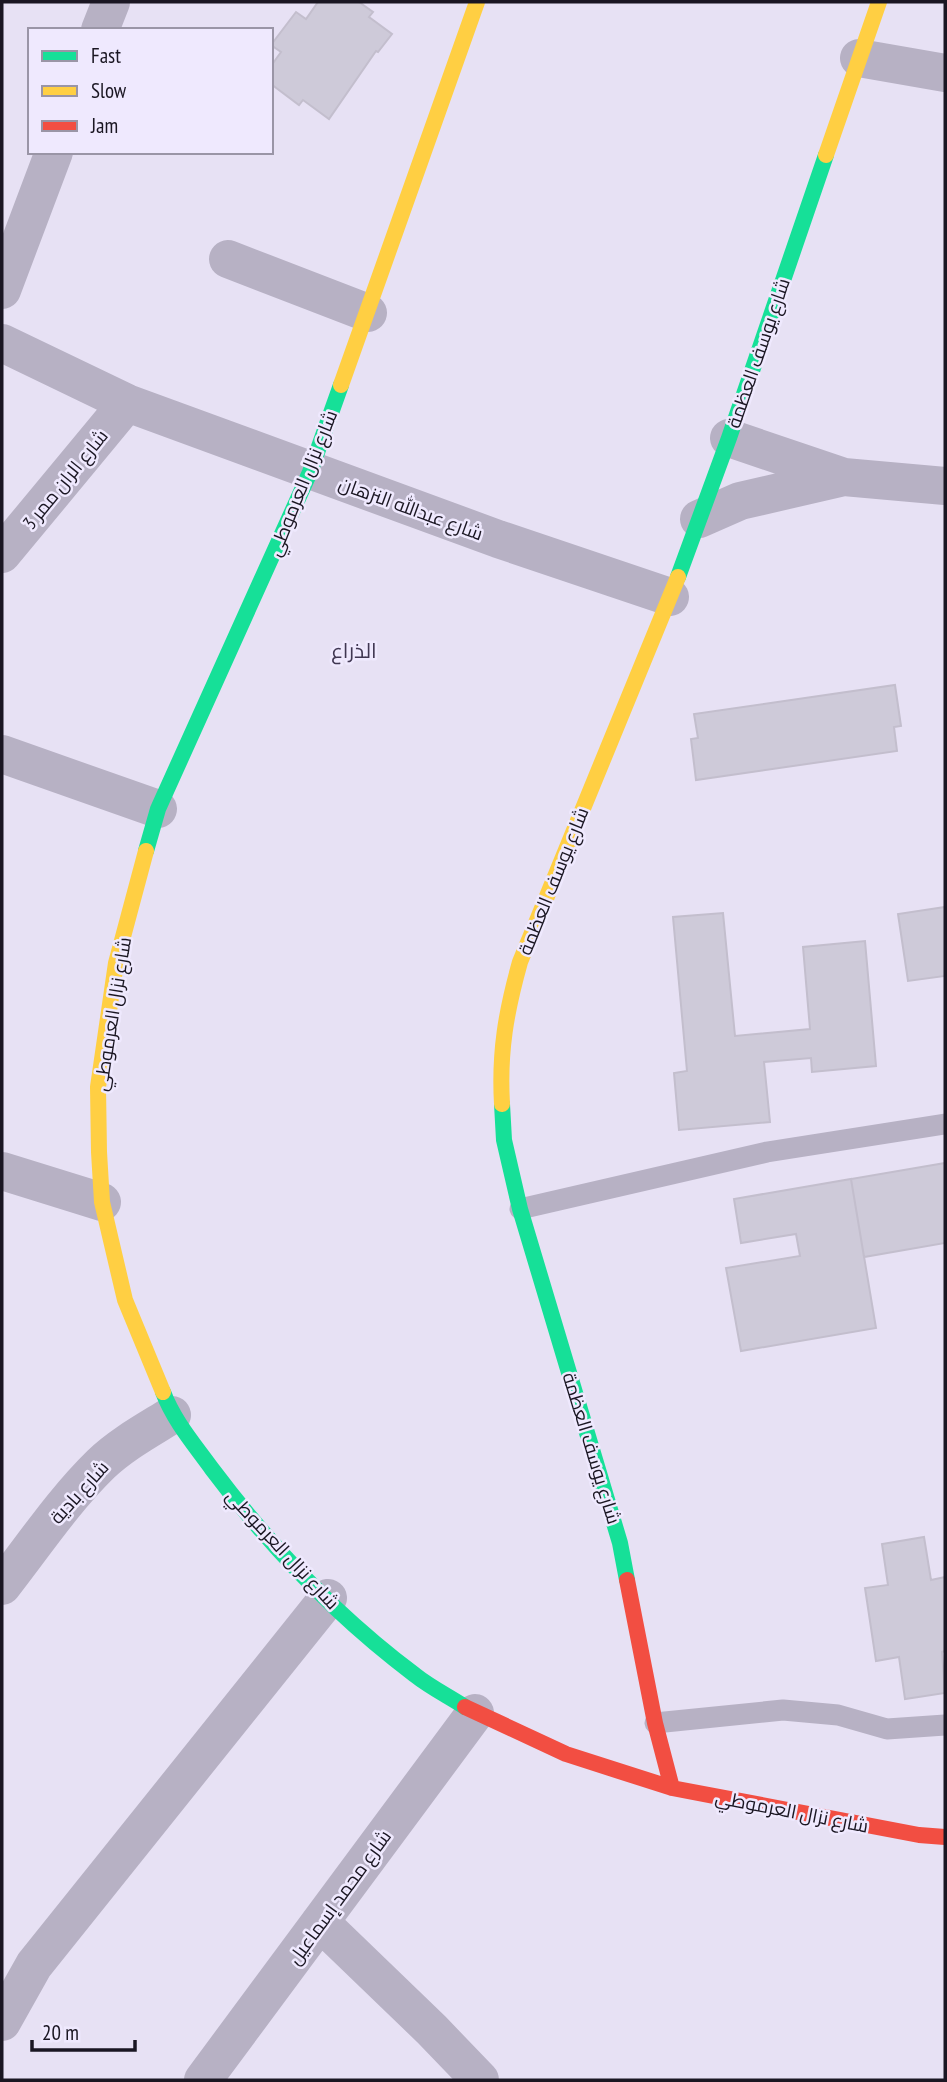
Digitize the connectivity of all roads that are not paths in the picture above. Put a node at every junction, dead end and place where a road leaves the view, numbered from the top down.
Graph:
1 (477, 2) edge
2 (879, 2) edge
3 (859, 58) junction
4 (945, 74) edge
5 (53, 154) edge
6 (228, 259) dead end
7 (2, 290) edge
8 (368, 313) junction
9 (2, 344) edge
10 (127, 403) junction
11 (729, 438) junction
12 (310, 472) junction
13 (844, 477) junction
14 (945, 486) edge
15 (699, 519) junction
16 (2, 554) edge
17 (670, 597) junction
18 (2, 754) edge
19 (158, 809) junction
20 (945, 1124) edge
21 (2, 1171) edge
22 (102, 1202) junction
23 (520, 1209) junction
24 (172, 1415) junction
25 (2, 1586) edge
26 (328, 1598) junction
27 (475, 1713) junction
28 (655, 1723) junction
29 (945, 1725) edge
30 (672, 1788) junction
31 (945, 1837) edge
32 (320, 1922) junction
33 (2, 2022) edge
34 (203, 2080) edge
35 (480, 2080) edge

1 - 8 street, شارع نزال العرموطي
2 - 3 street, شارع يوسف العظمة
3 - 4 street
3 - 11 street, شارع يوسف العظمة
5 - 7 street
6 - 8 street
8 - 12 street, شارع نزال العرموطي
9 - 10 street, شارع عبدالله النزهان
10 - 12 street, شارع عبدالله النزهان
10 - 16 street, شارع الران ممر 3
11 - 13 street
11 - 15 street, شارع يوسف العظمة
12 - 17 street, شارع عبدالله النزهان
12 - 19 street, شارع نزال العرموطي
13 - 14 street
13 - 15 street
15 - 17 street, شارع يوسف العظمة
17 - 23 street, شارع يوسف العظمة
18 - 19 street
19 - 22 street, شارع نزال العرموطي
20 - 23 lane
21 - 22 street
22 - 24 street, شارع نزال العرموطي
23 - 28 street, شارع يوسف العظمة
24 - 25 street, شارع بادية
24 - 26 street, شارع نزال العرموطي
26 - 27 street, شارع نزال العرموطي
26 - 33 street
27 - 30 street, شارع نزال العرموطي
27 - 32 street, شارع محمد إسماعيل
28 - 29 lane
28 - 30 street, شارع يوسف العظمة
30 - 31 street, شارع نزال العرموطي
32 - 34 street, شارع محمد إسماعيل
32 - 35 street

